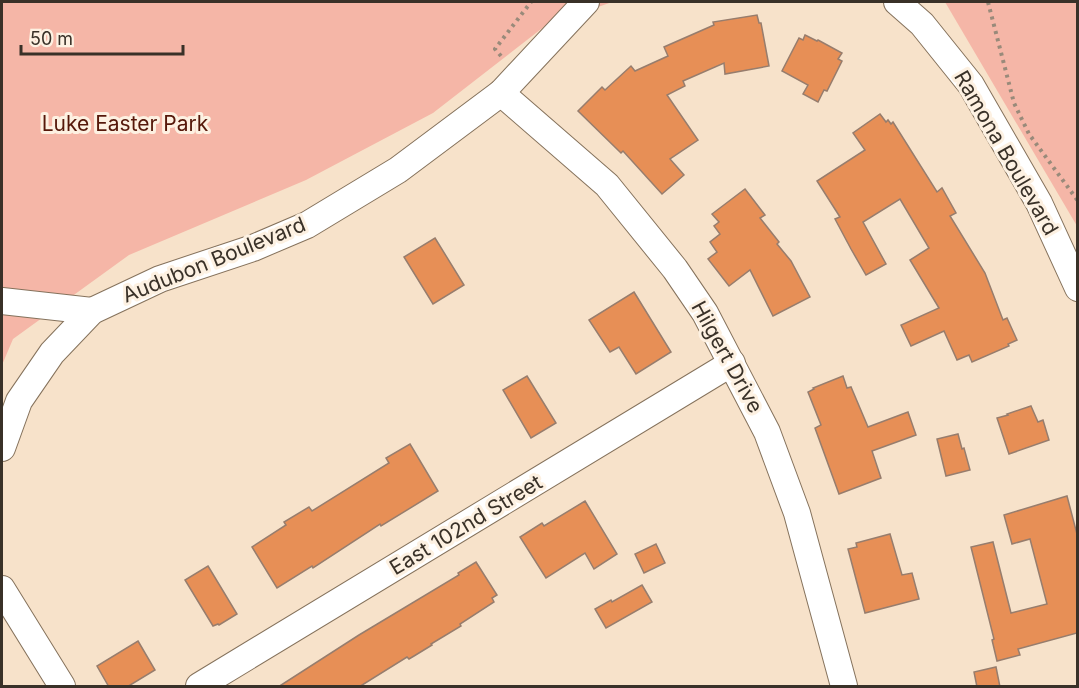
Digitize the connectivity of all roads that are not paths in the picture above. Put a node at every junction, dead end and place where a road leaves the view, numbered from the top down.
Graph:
1 (585, 2) edge
2 (897, 2) edge
3 (501, 93) junction
4 (1077, 288) edge
5 (2, 301) edge
6 (92, 310) junction
7 (732, 363) junction
8 (2, 448) edge
9 (2, 589) edge
10 (62, 687) edge
11 (199, 687) edge
12 (844, 687) edge

1 - 3 street, Audubon Boulevard
2 - 4 street, Ramona Boulevard
3 - 6 street, Audubon Boulevard
3 - 7 street, Hilgert Drive
5 - 6 street
6 - 8 street, Audubon Boulevard
7 - 11 street, East 102nd Street
7 - 12 street, Hilgert Drive
9 - 10 street

